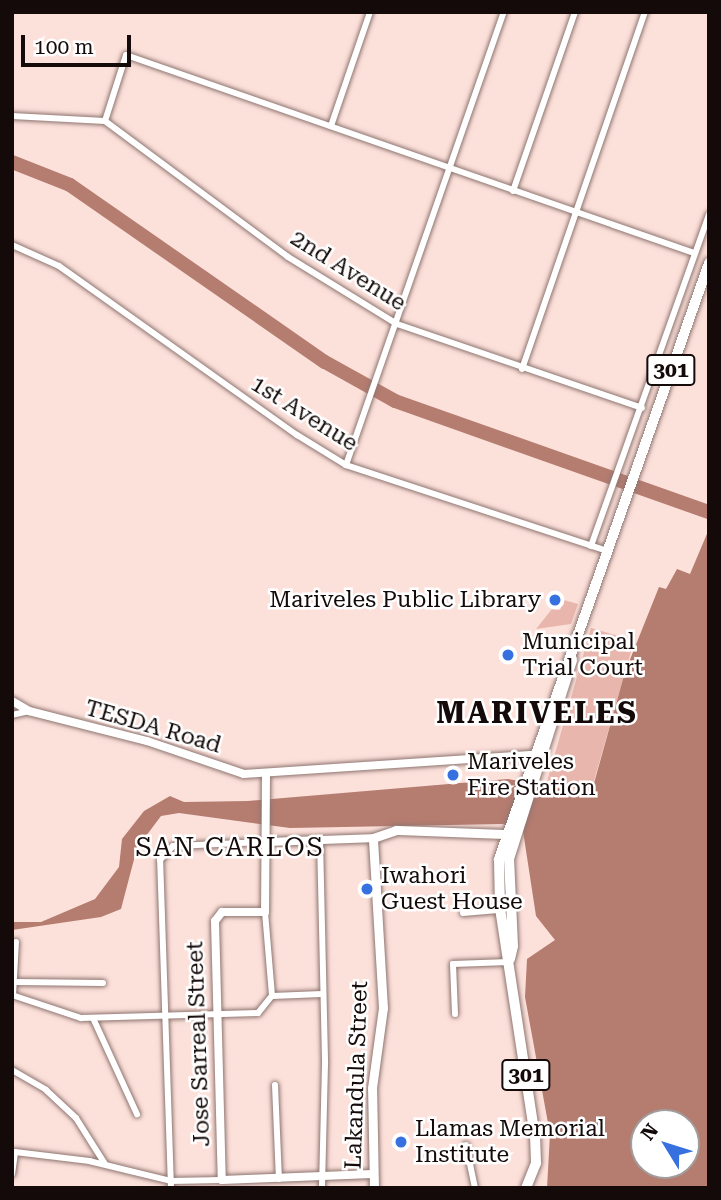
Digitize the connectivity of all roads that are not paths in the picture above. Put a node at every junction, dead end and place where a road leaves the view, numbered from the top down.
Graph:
1 (370, 12) edge
2 (504, 12) edge
3 (575, 12) edge
4 (645, 12) edge
5 (12, 117) edge
6 (105, 121) junction
7 (331, 125) junction
8 (450, 167) junction
9 (513, 191) junction
10 (573, 211) junction
11 (709, 214) edge
12 (707, 228) edge
13 (12, 245) edge
14 (694, 253) junction
15 (709, 262) edge
16 (397, 324) junction
17 (522, 369) junction
18 (642, 408) junction
19 (346, 465) junction
20 (591, 546) junction
21 (607, 551) junction
22 (575, 641) junction
23 (12, 701) edge
24 (29, 711) junction
25 (12, 715) edge
26 (533, 755) junction
27 (266, 775) junction
28 (532, 775) junction
29 (511, 831) junction
30 (320, 838) junction
31 (373, 838) junction
32 (265, 842) junction
33 (501, 910) junction
34 (265, 912) junction
35 (463, 913) dead end
36 (16, 942) dead end
37 (509, 961) junction
38 (15, 982) junction
39 (103, 983) dead end
40 (322, 994) junction
41 (13, 995) edge
42 (272, 996) junction
43 (455, 1014) dead end
44 (166, 1015) junction
45 (218, 1015) junction
46 (93, 1017) junction
47 (12, 1070) edge
48 (275, 1085) dead end
49 (137, 1114) dead end
50 (466, 1145) dead end
51 (105, 1164) junction
52 (12, 1174) edge
53 (372, 1174) junction
54 (322, 1178) junction
55 (279, 1179) junction
56 (222, 1180) junction
57 (171, 1185) edge
58 (322, 1188) edge
59 (374, 1188) edge
60 (475, 1188) edge
61 (526, 1188) edge

1 - 7 street
2 - 8 street
3 - 9 street
4 - 10 street
5 - 6 street
6 - 7 street
6 - 16 street, 2nd Avenue
7 - 8 street
8 - 9 street
8 - 16 street
9 - 10 street
10 - 14 street
10 - 17 street
11 - 12 street
12 - 14 street
13 - 19 street, 1st Avenue
14 - 18 street
15 - 21 main road, 301
16 - 17 street, 2nd Avenue
16 - 19 street
17 - 18 street, 2nd Avenue
18 - 20 street
19 - 20 street, 1st Avenue
20 - 21 street, 1st Avenue
21 - 22 main road, 301
22 - 26 main road, 301
22 - 28 main road, 301
23 - 24 street, TESDA Road
24 - 25 street
24 - 27 street, TESDA Road
26 - 27 street, TESDA Road
26 - 28 main road, 301
27 - 32 street
28 - 29 main road, 301
29 - 31 main road
29 - 33 main road, 301
29 - 37 main road, 301
30 - 31 street
30 - 32 street
30 - 40 street
31 - 53 main road, Lakandula Street
32 - 34 street
32 - 44 street
33 - 35 street
33 - 37 main road, 301
34 - 42 street
34 - 45 street, Jose Sarreal Street
36 - 38 street
37 - 43 street
37 - 61 main road, 301
38 - 39 street
38 - 41 street
40 - 42 street
40 - 54 street
41 - 46 street
42 - 45 street
44 - 45 street
44 - 46 street
44 - 57 street
45 - 56 street, Jose Sarreal Street
46 - 49 street
47 - 51 street
48 - 55 street
50 - 60 street
51 - 52 street
51 - 57 street
53 - 54 street
53 - 59 main road, Lakandula Street
54 - 55 street
54 - 58 street
55 - 56 street
56 - 57 street

